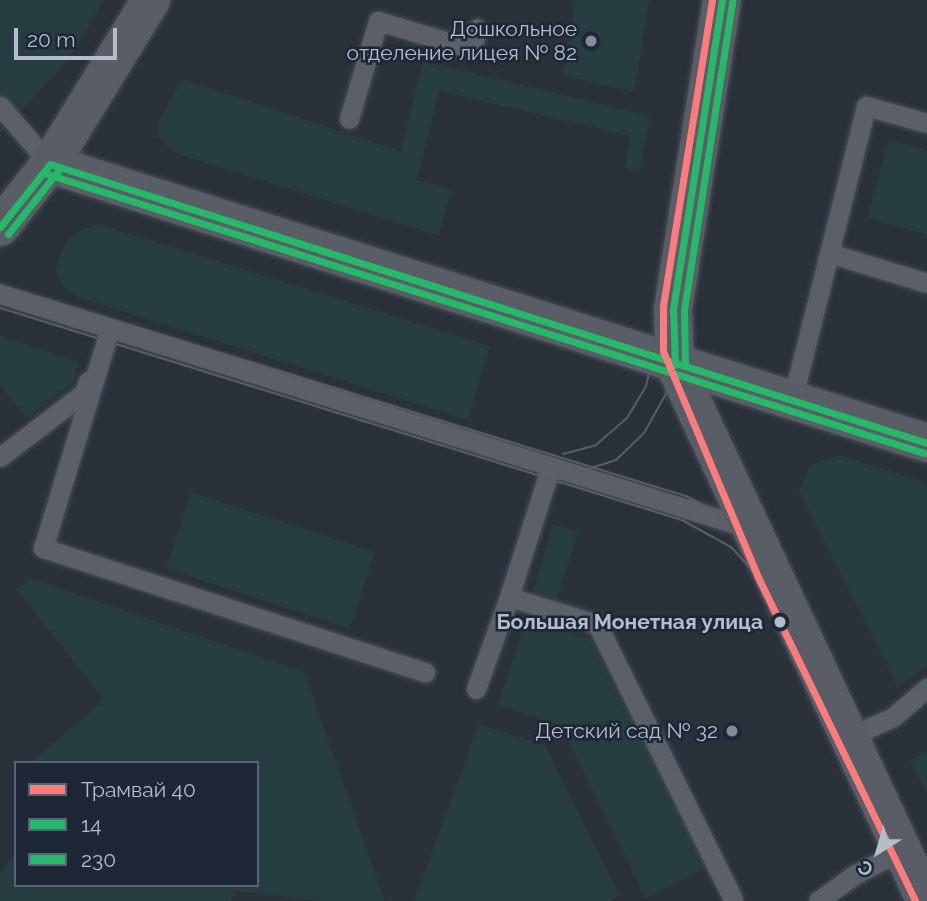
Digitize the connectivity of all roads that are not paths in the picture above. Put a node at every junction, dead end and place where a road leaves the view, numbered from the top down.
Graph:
1 (150, 0) edge
2 (722, 0) edge
3 (477, 29) dead end
4 (0, 106) edge
5 (349, 119) dead end
6 (927, 123) edge
7 (50, 164) junction
8 (0, 196) edge
9 (0, 227) edge
10 (830, 253) junction
11 (927, 282) edge
12 (0, 294) edge
13 (107, 327) junction
14 (675, 365) junction
15 (792, 401) junction
16 (927, 443) edge
17 (0, 457) edge
18 (551, 466) junction
19 (748, 528) junction
20 (509, 597) junction
21 (425, 672) dead end
22 (927, 688) edge
23 (476, 689) dead end
24 (847, 738) junction
25 (901, 851) junction
26 (733, 899) edge
27 (818, 901) edge
28 (926, 901) edge

1 - 7 street
2 - 14 street
3 - 5 lane
4 - 7 lane
6 - 10 lane
7 - 8 street
7 - 9 street
7 - 14 street
10 - 11 lane
10 - 15 lane
12 - 13 lane
13 - 17 lane
13 - 18 lane
13 - 21 lane
14 - 15 street
14 - 19 street
15 - 16 street
18 - 19 lane
18 - 20 lane
19 - 24 street
20 - 23 lane
20 - 26 lane
22 - 24 lane
24 - 25 street
25 - 27 lane
25 - 28 street

